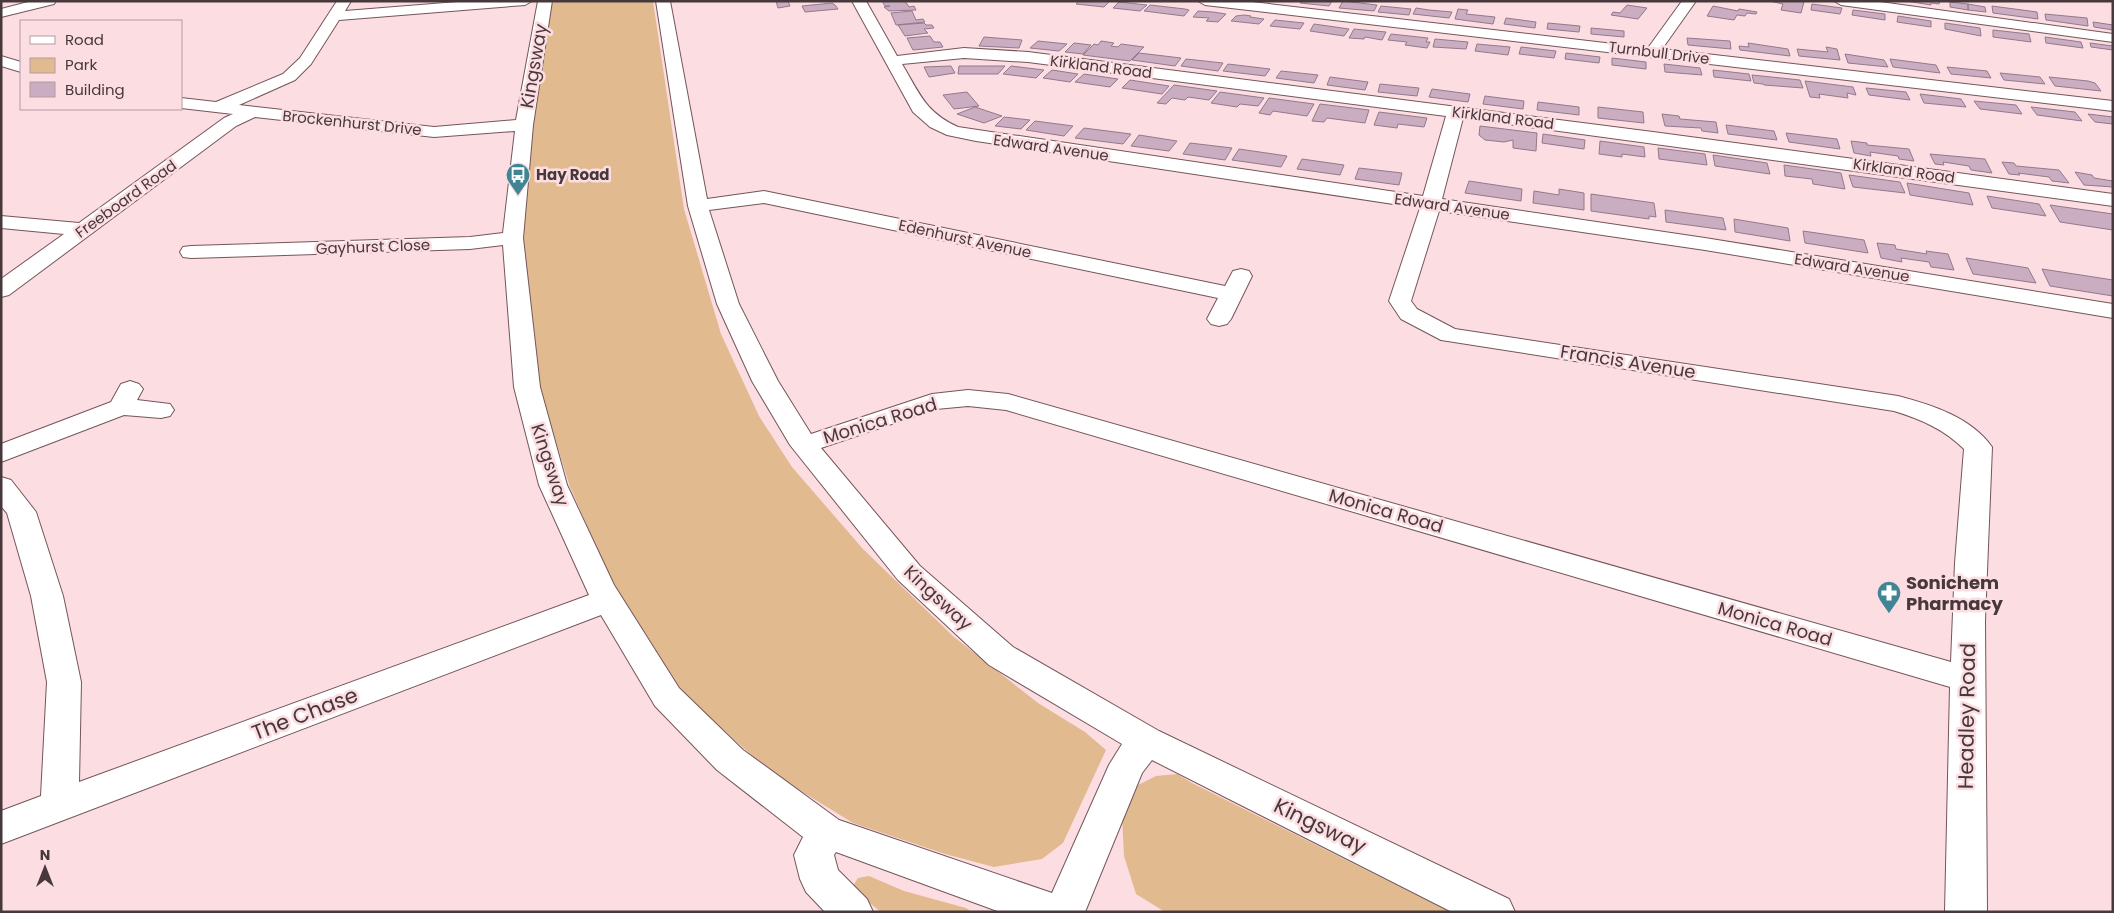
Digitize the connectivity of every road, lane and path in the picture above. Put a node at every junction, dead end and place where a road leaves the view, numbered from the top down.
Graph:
1 (49, 1) edge
2 (344, 1) edge
3 (525, 1) edge
4 (545, 1) edge
5 (663, 1) edge
6 (859, 1) edge
7 (1205, 1) edge
8 (1689, 1) edge
9 (1841, 1) edge
10 (1, 14) edge
11 (335, 16) junction
12 (2113, 38) edge
13 (1653, 52) junction
14 (892, 61) junction
15 (182, 103) edge
16 (2113, 106) edge
17 (217, 108) junction
18 (253, 111) junction
19 (1456, 112) junction
20 (524, 125) junction
21 (2113, 200) edge
22 (1431, 204) junction
23 (698, 206) junction
24 (1, 222) edge
25 (84, 230) junction
26 (252, 233) dead end
27 (513, 238) junction
28 (233, 251) junction
29 (191, 252) dead end
30 (1, 290) edge
31 (2113, 311) edge
32 (1219, 319) dead end
33 (161, 410) dead end
34 (804, 445) junction
35 (1, 454) edge
36 (1, 486) edge
37 (1972, 520) joint
38 (608, 600) junction
39 (1966, 679) junction
40 (1146, 741) junction
41 (60, 806) junction
42 (1, 828) edge
43 (826, 832) junction
44 (852, 912) edge
45 (1052, 912) edge
46 (1064, 912) edge
47 (1494, 912) edge
48 (1966, 912) edge

1 - 10 street
2 - 11 street
3 - 11 street
4 - 20 street, Kingsway
5 - 23 street, Kingsway
6 - 14 street, Edward Avenue
7 - 13 street, Turnbull Drive
8 - 13 street
9 - 12 street
11 - 17 street
13 - 16 street, Turnbull Drive
14 - 19 street, Kirkland Road
14 - 22 street, Edward Avenue
15 - 17 street, Brockenhurst Drive
17 - 18 street, Brockenhurst Drive
18 - 20 street, Brockenhurst Drive
18 - 25 street, Freeboard Road
19 - 21 street, Kirkland Road
19 - 22 street, Francis Avenue
20 - 27 street, Kingsway
22 - 31 street, Edward Avenue
22 - 37 street, Francis Avenue
23 - 32 street, Edenhurst Avenue
23 - 34 street, Kingsway
24 - 25 street
25 - 30 street, Freeboard Road
26 - 28 street
27 - 28 street, Gayhurst Close
27 - 38 street, Kingsway
28 - 29 street, Gayhurst Close
33 - 35 street
34 - 39 street, Monica Road
34 - 40 street, Kingsway
36 - 41 street
37 - 39 street, Headley Road
38 - 41 street, The Chase
38 - 43 street, Kingsway
39 - 48 street, Headley Road
40 - 46 street
40 - 47 street, Kingsway
41 - 42 street, The Chase
43 - 44 street
43 - 45 street, Kingsway

